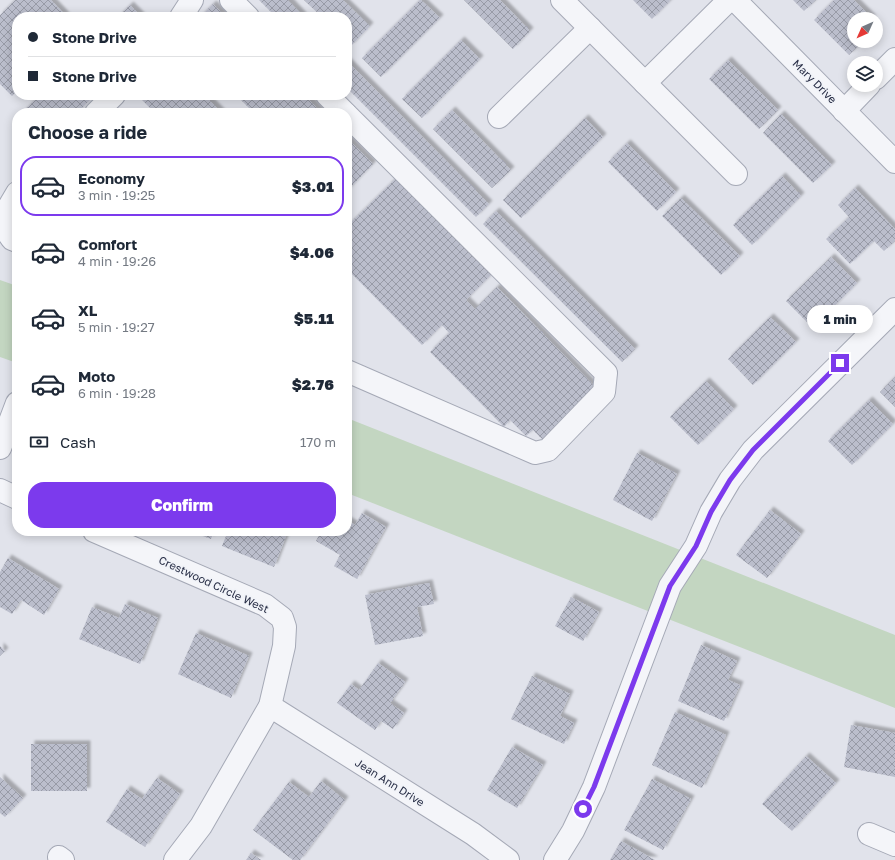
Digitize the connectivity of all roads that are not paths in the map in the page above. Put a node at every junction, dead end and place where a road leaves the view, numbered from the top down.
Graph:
1 (192, 0) edge
2 (231, 0) edge
3 (562, 0) edge
4 (729, 0) edge
5 (735, 0) edge
6 (184, 12) edge
7 (243, 12) edge
8 (590, 28) junction
9 (895, 59) edge
10 (883, 71) edge
11 (645, 83) junction
12 (862, 92) edge
13 (109, 100) edge
14 (332, 100) edge
15 (101, 108) edge
16 (340, 108) edge
17 (844, 111) junction
18 (499, 116) dead end
19 (352, 120) edge
20 (895, 162) edge
21 (736, 174) dead end
22 (12, 202) edge
23 (12, 239) edge
24 (895, 309) edge
25 (352, 373) edge
26 (12, 416) edge
27 (0, 448) edge
28 (0, 490) edge
29 (12, 496) edge
30 (106, 536) edge
31 (270, 706) junction
32 (869, 834) dead end
33 (895, 845) edge
34 (175, 860) edge
35 (508, 860) edge
36 (555, 860) edge

1 - 6 street
2 - 7 street
3 - 8 street
4 - 11 street
5 - 17 street, Mary Drive
8 - 11 street
8 - 18 street
9 - 10 street
11 - 21 street
12 - 17 street
13 - 15 street
14 - 16 street
17 - 20 street, Mary Drive
19 - 25 street
22 - 23 street
24 - 36 street
26 - 27 street
28 - 29 street
30 - 31 street, Crestwood Circle West
31 - 34 street, Crestwood Circle West
31 - 35 street, Jean Ann Drive
32 - 33 street

